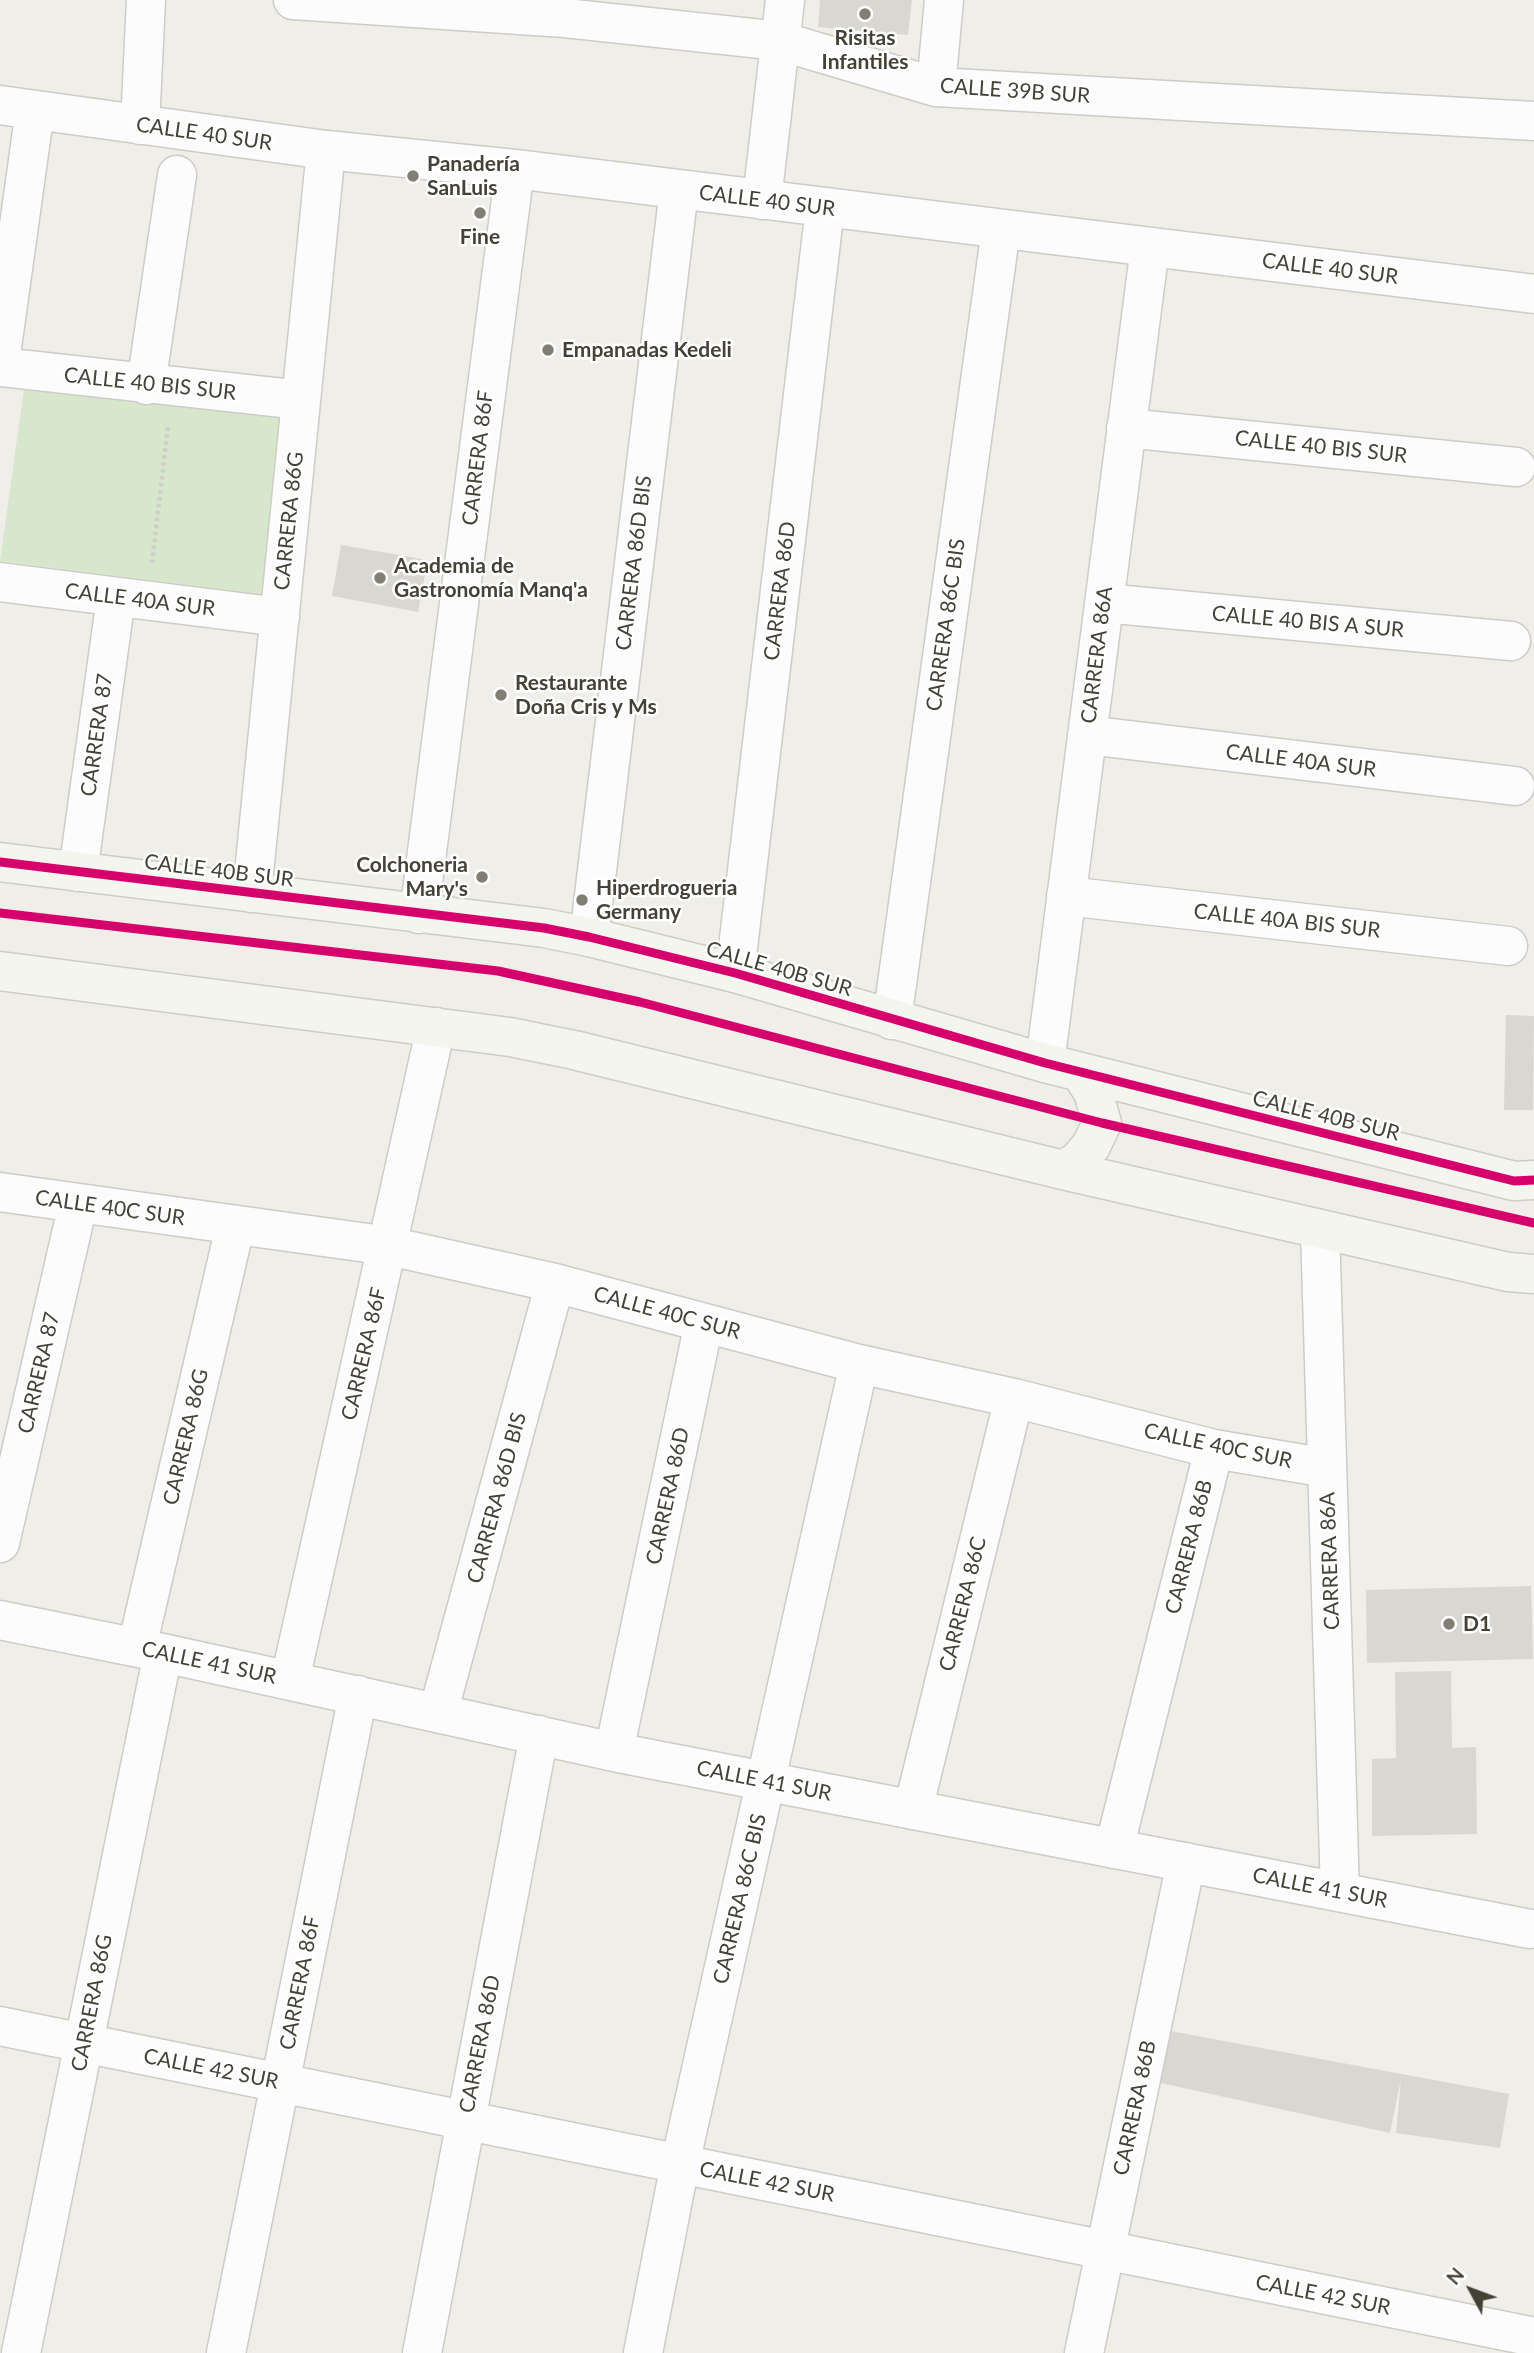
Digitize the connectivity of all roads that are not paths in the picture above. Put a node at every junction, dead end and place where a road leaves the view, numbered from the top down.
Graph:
1 (146, 0) edge
2 (293, 0) edge
3 (785, 0) edge
4 (944, 0) edge
5 (780, 41) junction
6 (936, 87) junction
7 (18, 108) edge
8 (1534, 121) edge
9 (140, 125) junction
10 (326, 150) junction
11 (516, 169) junction
12 (177, 175) dead end
13 (679, 190) junction
14 (762, 200) junction
15 (825, 208) junction
16 (1001, 229) junction
17 (1150, 247) junction
18 (1534, 293) edge
19 (0, 365) edge
20 (160, 386) junction
21 (301, 400) junction
22 (1126, 428) junction
23 (1516, 467) dead end
24 (0, 582) edge
25 (132, 600) junction
26 (1104, 603) junction
27 (279, 617) junction
28 (1511, 641) dead end
29 (1087, 735) junction
30 (1515, 786) dead end
31 (0, 862) edge
32 (78, 872) junction
33 (252, 893) junction
34 (1066, 896) junction
35 (419, 914) junction
36 (589, 937) junction
37 (1508, 946) dead end
38 (0, 971) edge
39 (735, 973) junction
40 (892, 1020) junction
41 (436, 1027) junction
42 (1062, 1068) junction
43 (1063, 1170) junction
44 (1534, 1180) edge
45 (0, 1192) edge
46 (78, 1204) junction
47 (234, 1227) junction
48 (1320, 1229) junction
49 (389, 1246) junction
50 (1534, 1274) edge
51 (555, 1283) junction
52 (704, 1323) junction
53 (859, 1364) junction
54 (1014, 1398) junction
55 (1214, 1449) junction
56 (1327, 1468) junction
57 (0, 1543) edge
58 (0, 1620) edge
59 (150, 1650) junction
60 (290, 1680) junction
61 (358, 1695) junction
62 (438, 1713) junction
63 (539, 1735) junction
64 (614, 1752) junction
65 (766, 1781) junction
66 (913, 1810) junction
67 (1114, 1849) junction
68 (1186, 1862) junction
69 (1340, 1892) junction
70 (1530, 1929) dead end
71 (0, 2026) edge
72 (84, 2043) junction
73 (280, 2083) junction
74 (466, 2120) junction
75 (680, 2164) junction
76 (1106, 2251) junction
77 (1534, 2337) edge
78 (21, 2353) edge
79 (226, 2353) edge
80 (422, 2353) edge
81 (643, 2353) edge
82 (1084, 2353) edge

1 - 9 street
2 - 5 street, CALLE 39B SUR
3 - 5 street
4 - 6 street
5 - 6 street, CALLE 39B SUR
5 - 14 street
6 - 8 street, CALLE 39B SUR
7 - 9 street, CALLE 40 SUR
7 - 19 street
9 - 10 street, CALLE 40 SUR
10 - 11 street, CALLE 40 SUR
10 - 21 street, CARRERA 86G
11 - 13 street, CALLE 40 SUR
11 - 35 street, CARRERA 86F
12 - 20 street
13 - 14 street, CALLE 40 SUR
13 - 36 street, CARRERA 86D BIS
14 - 15 street, CALLE 40 SUR
15 - 16 street, CALLE 40 SUR
15 - 39 street, CARRERA 86D
16 - 17 street, CALLE 40 SUR
16 - 40 street, CARRERA 86C BIS
17 - 18 street, CALLE 40 SUR
17 - 22 street, CARRERA 86A
19 - 20 street, CALLE 40 BIS SUR
20 - 21 street, CALLE 40 BIS SUR
21 - 27 street, CARRERA 86G
22 - 23 street, CALLE 40 BIS SUR
22 - 26 street, CARRERA 86A
24 - 25 street, CALLE 40A SUR
25 - 27 street, CALLE 40A SUR
25 - 32 street, CARRERA 87
26 - 28 street, CALLE 40 BIS A SUR
26 - 29 street, CARRERA 86A
27 - 33 street, CARRERA 86G
29 - 30 street, CALLE 40A SUR
29 - 34 street, CARRERA 86A
31 - 32 street, CALLE 40B SUR
32 - 33 street, CALLE 40B SUR
33 - 35 street, CALLE 40B SUR
34 - 37 street, CALLE 40A BIS SUR
34 - 42 street, CARRERA 86A
35 - 36 street, CALLE 40B SUR
36 - 39 street, CALLE 40B SUR
38 - 41 street
39 - 40 street, CALLE 40B SUR
40 - 42 street, CALLE 40B SUR
41 - 43 street
41 - 49 street, CARRERA 86F
42 - 43 street
42 - 44 street, CALLE 40B SUR
43 - 48 street
45 - 46 street, CALLE 40C SUR
46 - 47 street, CALLE 40C SUR
46 - 57 street, CARRERA 87
47 - 49 street, CALLE 40C SUR
47 - 59 street, CARRERA 86G
48 - 50 street
48 - 56 street, CARRERA 86A
49 - 51 street, CALLE 40C SUR
49 - 60 street, CARRERA 86F
51 - 52 street, CALLE 40C SUR
51 - 62 street, CARRERA 86D BIS
52 - 53 street, CALLE 40C SUR
52 - 64 street, CARRERA 86D
53 - 54 street, CALLE 40C SUR
53 - 65 street, CARRERA 86C BIS
54 - 55 street, CALLE 40C SUR
54 - 66 street, CARRERA 86C
55 - 56 street, CALLE 40C SUR
55 - 67 street, CARRERA 86B
56 - 69 street, CARRERA 86A
58 - 59 street, CALLE 41 SUR
59 - 60 street, CALLE 41 SUR
59 - 72 street, CARRERA 86G
60 - 61 street, CALLE 41 SUR
61 - 62 street, CALLE 41 SUR
61 - 73 street, CARRERA 86F
62 - 63 street, CALLE 41 SUR
63 - 64 street, CALLE 41 SUR
63 - 74 street, CARRERA 86D
64 - 65 street, CALLE 41 SUR
65 - 66 street, CALLE 41 SUR
65 - 75 street, CARRERA 86C BIS
66 - 67 street, CALLE 41 SUR
67 - 68 street, CALLE 41 SUR
68 - 69 street, CALLE 41 SUR
68 - 76 street, CARRERA 86B
69 - 70 street, CALLE 41 SUR
71 - 72 street, CALLE 42 SUR
72 - 73 street, CALLE 42 SUR
72 - 78 street, CARRERA 86G
73 - 74 street, CALLE 42 SUR
73 - 79 street, CARRERA 86F
74 - 75 street, CALLE 42 SUR
74 - 80 street, CARRERA 86D
75 - 76 street, CALLE 42 SUR
75 - 81 street, CARRERA 86C BIS
76 - 77 street, CALLE 42 SUR
76 - 82 street, CARRERA 86B

